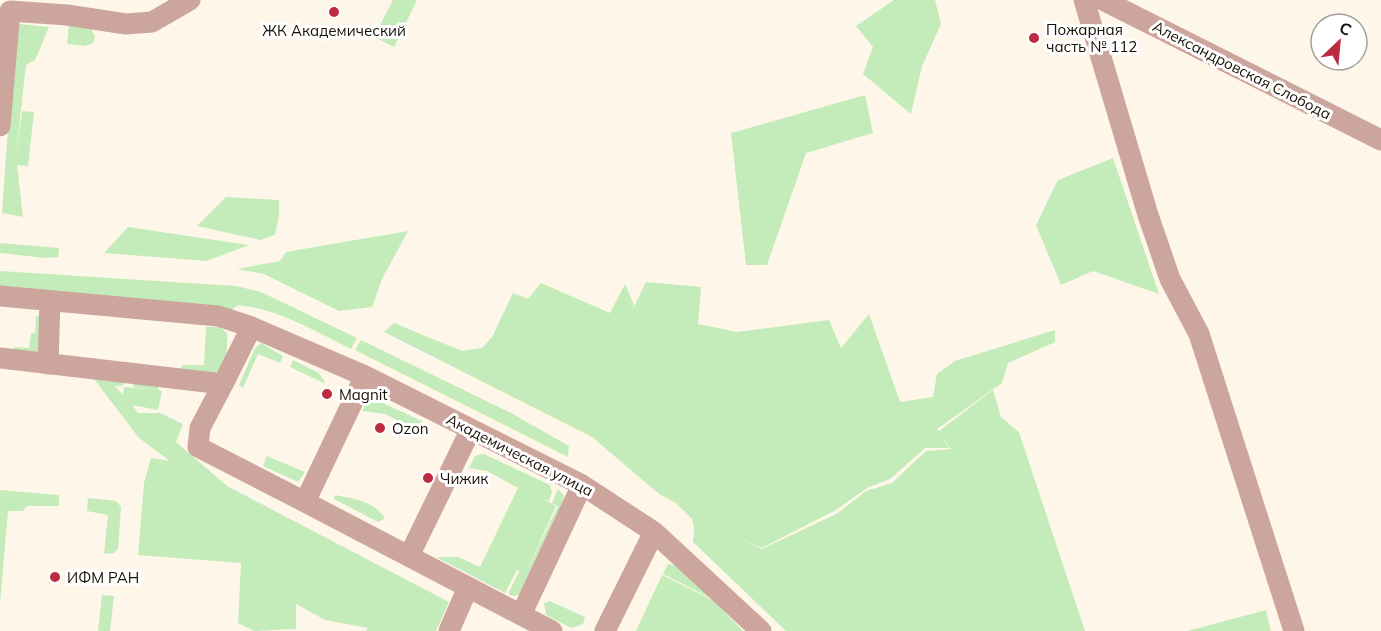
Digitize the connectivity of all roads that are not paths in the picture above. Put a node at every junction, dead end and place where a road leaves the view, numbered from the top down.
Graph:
1 (190, 0) edge
2 (1084, 0) edge
3 (1103, 0) edge
4 (0, 126) edge
5 (1381, 140) edge
6 (0, 296) edge
7 (50, 301) junction
8 (249, 326) junction
9 (0, 358) edge
10 (48, 364) junction
11 (365, 376) junction
12 (223, 384) junction
13 (471, 429) junction
14 (582, 485) junction
15 (305, 502) junction
16 (654, 532) junction
17 (409, 556) junction
18 (468, 587) junction
19 (521, 615) junction
20 (449, 631) edge
21 (552, 631) edge
22 (605, 631) edge
23 (761, 631) edge
24 (1294, 631) edge

1 - 4 street
2 - 24 street
3 - 5 street, Александровская Слобода
6 - 7 street, Академическая улица
7 - 8 street, Академическая улица
7 - 10 street
8 - 11 street, Академическая улица
8 - 12 street
9 - 10 street
10 - 12 street
11 - 13 street, Академическая улица
11 - 15 street
12 - 15 street
13 - 14 street, Академическая улица
13 - 17 street
14 - 16 street, Академическая улица
14 - 19 street
15 - 17 street
16 - 22 street
16 - 23 street, Академическая улица
17 - 18 street
18 - 19 street
18 - 20 street
19 - 21 street

